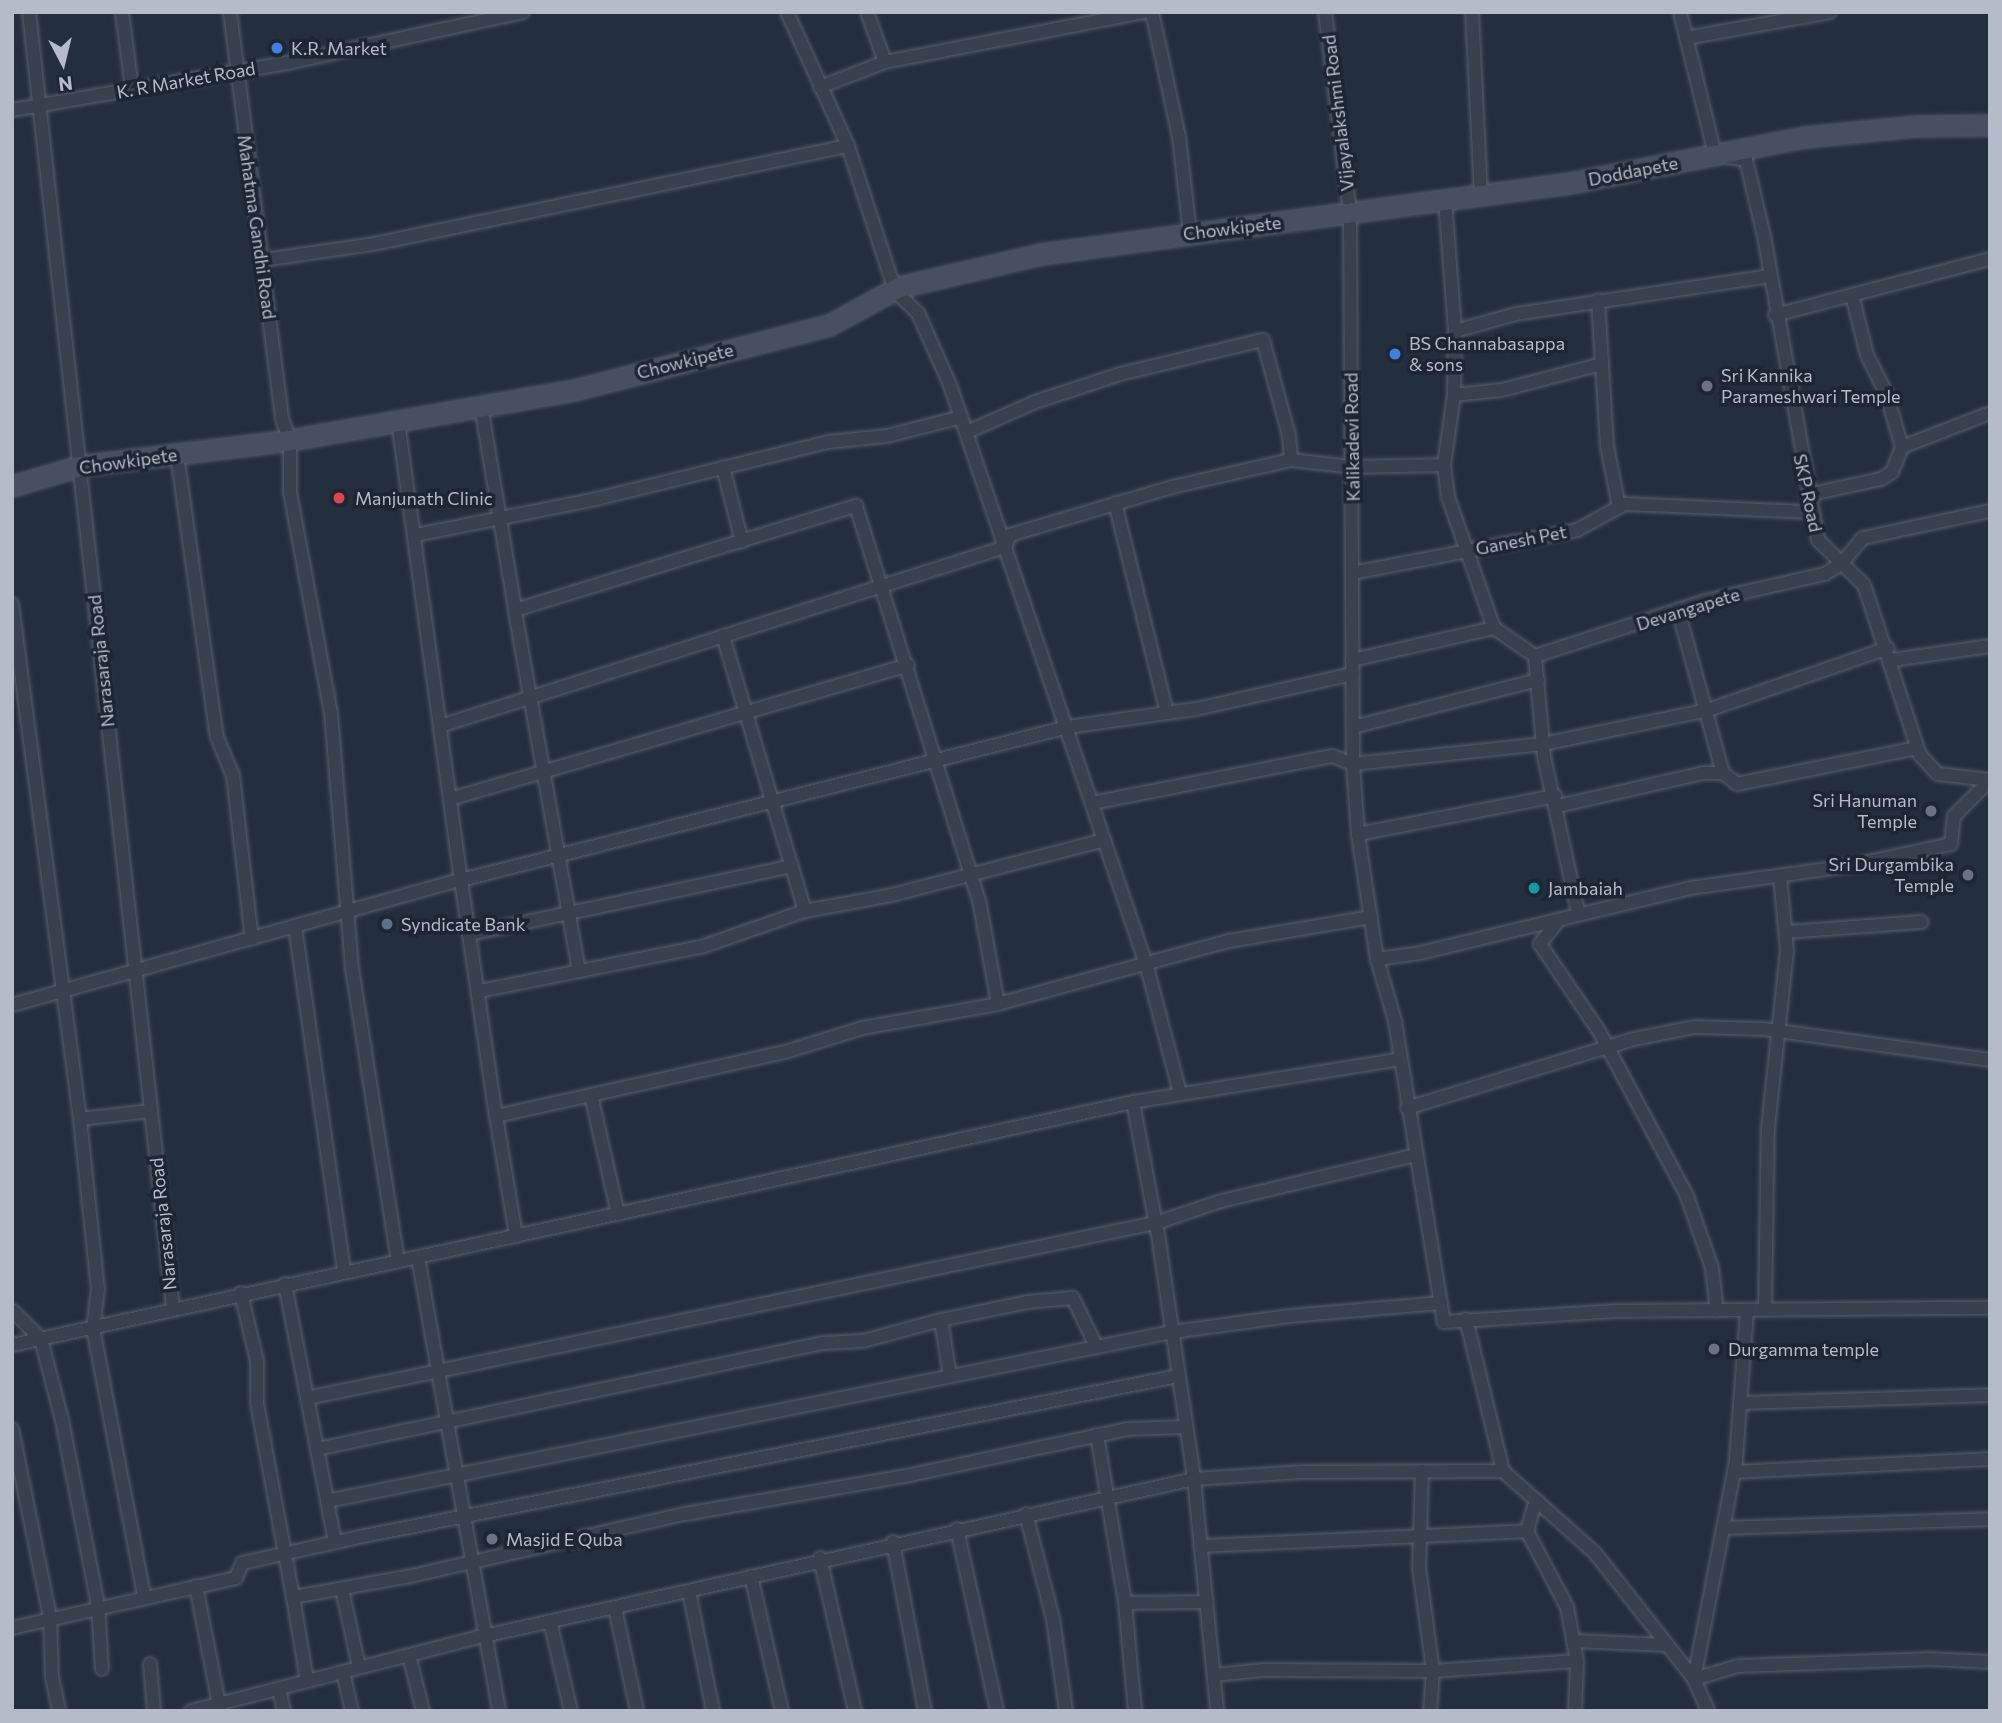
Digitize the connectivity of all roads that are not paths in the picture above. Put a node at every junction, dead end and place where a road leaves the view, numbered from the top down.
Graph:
1 (29, 12) edge
2 (122, 12) edge
3 (230, 12) edge
4 (523, 12) edge
5 (787, 12) edge
6 (867, 12) edge
7 (1144, 12) edge
8 (1152, 12) edge
9 (1325, 12) edge
10 (1472, 12) edge
11 (1680, 12) edge
12 (1830, 12) edge
13 (1686, 38) junction
14 (885, 62) junction
15 (236, 72) junction
16 (820, 87) junction
17 (132, 89) junction
18 (39, 105) junction
19 (12, 110) edge
20 (1990, 124) edge
21 (848, 146) junction
22 (1715, 155) junction
23 (1481, 195) junction
24 (1445, 200) junction
25 (1350, 213) junction
26 (1190, 233) junction
27 (1990, 259) edge
28 (263, 260) junction
29 (1769, 276) junction
30 (895, 291) junction
31 (1852, 295) junction
32 (1598, 300) junction
33 (1775, 315) junction
34 (1455, 331) junction
35 (1602, 364) junction
36 (1454, 394) junction
37 (481, 406) junction
38 (1990, 413) edge
39 (962, 417) junction
40 (398, 421) junction
41 (967, 432) junction
42 (290, 440) junction
43 (1902, 447) junction
44 (177, 454) junction
45 (1291, 460) junction
46 (1444, 465) junction
47 (79, 466) junction
48 (723, 467) junction
49 (1352, 467) junction
50 (12, 485) edge
51 (1807, 495) junction
52 (1115, 503) junction
53 (1619, 507) junction
54 (1990, 511) edge
55 (1811, 512) junction
56 (503, 517) junction
57 (416, 535) junction
58 (742, 542) junction
59 (1005, 547) junction
60 (1467, 551) junction
61 (1840, 564) junction
62 (1352, 573) junction
63 (881, 586) junction
64 (12, 604) edge
65 (515, 610) junction
66 (1678, 610) junction
67 (1493, 628) junction
68 (723, 636) junction
69 (1990, 646) edge
70 (1890, 654) junction
71 (1535, 656) junction
72 (1352, 660) junction
73 (908, 665) junction
74 (1353, 674) junction
75 (1538, 680) junction
76 (532, 697) junction
77 (1708, 710) junction
78 (746, 713) junction
79 (1167, 713) junction
80 (440, 726) junction
81 (1068, 727) junction
82 (1353, 727) junction
83 (1543, 744) junction
84 (1917, 748) junction
85 (937, 759) junction
86 (1353, 764) junction
87 (543, 773) junction
88 (1723, 773) junction
89 (1990, 780) edge
90 (450, 799) junction
91 (774, 801) junction
92 (1557, 801) junction
93 (1093, 803) junction
94 (1358, 834) junction
95 (1104, 839) junction
96 (558, 858) junction
97 (792, 866) junction
98 (970, 875) junction
99 (1780, 875) junction
100 (461, 880) junction
101 (348, 911) junction
102 (805, 911) junction
103 (1578, 912) junction
104 (569, 915) junction
105 (1371, 917) junction
106 (1557, 922) junction
107 (1922, 922) dead end
108 (295, 926) junction
109 (1786, 932) junction
110 (470, 934) junction
111 (252, 939) junction
112 (1377, 958) junction
113 (1147, 967) junction
114 (579, 971) junction
115 (135, 973) junction
116 (480, 991) junction
117 (63, 993) junction
118 (998, 1004) junction
119 (12, 1005) edge
120 (1779, 1031) junction
121 (1608, 1048) junction
122 (1400, 1059) junction
123 (1990, 1060) edge
124 (1180, 1093) junction
125 (591, 1095) junction
126 (1133, 1102) junction
127 (1407, 1108) junction
128 (150, 1111) junction
129 (496, 1116) junction
130 (80, 1119) junction
131 (1415, 1155) junction
132 (618, 1214) junction
133 (1156, 1223) junction
134 (516, 1236) junction
135 (418, 1257) junction
136 (398, 1261) junction
137 (344, 1272) junction
138 (285, 1284) junction
139 (241, 1293) junction
140 (1441, 1303) junction
141 (1990, 1308) edge
142 (173, 1309) junction
143 (12, 1310) edge
144 (1747, 1310) junction
145 (1765, 1310) junction
146 (1717, 1311) junction
147 (1465, 1319) junction
148 (941, 1320) junction
149 (93, 1328) junction
150 (1172, 1332) junction
151 (41, 1339) junction
152 (12, 1345) edge
153 (1097, 1348) junction
154 (438, 1371) junction
155 (950, 1376) junction
156 (1178, 1376) junction
157 (1990, 1395) edge
158 (307, 1398) junction
159 (1740, 1403) junction
160 (446, 1422) junction
161 (1186, 1427) junction
162 (12, 1429) edge
163 (1097, 1435) junction
164 (317, 1449) junction
165 (1990, 1459) edge
166 (1422, 1471) junction
167 (1503, 1471) junction
168 (1734, 1472) junction
169 (456, 1476) junction
170 (1194, 1479) junction
171 (1109, 1497) junction
172 (1536, 1500) junction
173 (327, 1501) junction
174 (1026, 1514) junction
175 (462, 1516) junction
176 (1990, 1519) edge
177 (1723, 1528) junction
178 (957, 1529) junction
179 (1527, 1531) junction
180 (1423, 1535) junction
181 (335, 1542) junction
182 (893, 1542) junction
183 (1201, 1546) junction
184 (286, 1553) junction
185 (820, 1559) junction
186 (470, 1563) junction
187 (751, 1576) junction
188 (196, 1586) junction
189 (342, 1589) junction
190 (689, 1591) junction
191 (144, 1597) junction
192 (293, 1597) junction
193 (1207, 1602) junction
194 (1125, 1603) junction
195 (98, 1606) junction
196 (615, 1608) junction
197 (50, 1618) junction
198 (550, 1621) junction
199 (12, 1628) edge
200 (484, 1636) junction
201 (1573, 1641) junction
202 (1667, 1645) junction
203 (409, 1655) junction
204 (1577, 1661) junction
205 (1990, 1662) edge
206 (150, 1664) dead end
207 (359, 1667) junction
208 (102, 1669) dead end
209 (1433, 1671) junction
210 (343, 1672) junction
211 (1214, 1675) junction
212 (1694, 1679) junction
213 (307, 1681) junction
214 (279, 1688) junction
215 (219, 1707) edge
216 (59, 1711) edge
217 (154, 1711) edge
218 (191, 1711) edge
219 (284, 1711) edge
220 (352, 1711) edge
221 (423, 1711) edge
222 (499, 1711) edge
223 (570, 1711) edge
224 (638, 1711) edge
225 (713, 1711) edge
226 (782, 1711) edge
227 (855, 1711) edge
228 (925, 1711) edge
229 (996, 1711) edge
230 (1066, 1711) edge
231 (1135, 1711) edge
232 (1217, 1711) edge
233 (1430, 1711) edge
234 (1575, 1711) edge
235 (1707, 1711) edge

1 - 18 street, Narasaraja Road
2 - 17 street
3 - 15 street, Mahatma Gandhi Road
4 - 15 street, K. R Market Road
5 - 16 street
6 - 14 street
7 - 14 street
8 - 26 street
9 - 25 street, Vijayalakshmi Road
10 - 23 street
11 - 13 street
12 - 13 street
13 - 22 street
14 - 16 street
15 - 17 street, K. R Market Road
15 - 28 street, Mahatma Gandhi Road
16 - 21 street
17 - 18 street, K. R Market Road
18 - 19 street, K. R Market Road
18 - 47 street, Narasaraja Road
20 - 22 street, Doddapete
21 - 28 street
21 - 30 street
22 - 23 street, Doddapete
22 - 29 street, SKP Road
23 - 24 street, Doddapete
24 - 25 street, Doddapete
24 - 34 street
25 - 26 street, Chowkipete
25 - 49 street, Kalikadevi Road
26 - 30 street, Chowkipete
27 - 31 street
28 - 42 street, Mahatma Gandhi Road
29 - 32 street
29 - 33 street, SKP Road
30 - 37 street, Chowkipete
30 - 39 street
31 - 33 street
31 - 43 street
32 - 34 street
32 - 35 street
33 - 51 street, SKP Road
34 - 36 street
35 - 36 street
35 - 53 street
36 - 46 street
37 - 40 street, Chowkipete
37 - 56 street
38 - 43 street
39 - 41 street
39 - 48 street
40 - 42 street, Chowkipete
40 - 57 street
41 - 45 street
41 - 59 street
42 - 44 street, Chowkipete
42 - 101 street, Mahatma Gandhi Road
43 - 51 street
44 - 47 street, Chowkipete
44 - 111 street
45 - 49 street
45 - 52 street
46 - 49 street
46 - 60 street
47 - 50 street, Chowkipete
47 - 115 street, Narasaraja Road
48 - 56 street
48 - 58 street
49 - 62 street, Kalikadevi Road
51 - 55 street, SKP Road
52 - 59 street
52 - 79 street
53 - 55 street, Ganesh Pet
53 - 60 street, Ganesh Pet
54 - 61 street
55 - 61 street, SKP Road
56 - 57 street
56 - 65 street
57 - 80 street
58 - 63 street
58 - 65 street
59 - 63 street
59 - 81 street
60 - 62 street, Ganesh Pet
60 - 67 street
61 - 66 street, Devangapete
61 - 70 street, SKP Road
62 - 72 street, Kalikadevi Road
63 - 68 street
63 - 73 street
64 - 117 street
65 - 76 street
66 - 71 street, Devangapete
66 - 77 street
67 - 71 street
67 - 72 street
68 - 76 street
68 - 78 street
69 - 70 street
70 - 77 street
70 - 84 street, SKP Road
71 - 75 street
72 - 74 street, Kalikadevi Road
73 - 78 street
73 - 85 street
74 - 79 street
74 - 82 street, Kalikadevi Road
75 - 82 street
75 - 83 street
76 - 80 street
76 - 87 street
77 - 83 street
77 - 88 street
78 - 87 street
78 - 91 street
79 - 81 street
80 - 90 street
81 - 85 street
81 - 93 street
82 - 86 street, Kalikadevi Road
83 - 86 street
83 - 92 street
84 - 88 street
84 - 89 street, SKP Road
85 - 91 street
85 - 98 street
86 - 93 street
86 - 94 street, Kalikadevi Road
87 - 90 street
87 - 96 street
88 - 92 street
89 - 99 street
90 - 100 street
91 - 96 street
91 - 97 street
92 - 94 street
92 - 103 street
93 - 95 street
94 - 105 street, Kalikadevi Road
95 - 98 street
95 - 113 street
96 - 100 street
96 - 104 street
97 - 102 street
97 - 104 street
98 - 102 street
98 - 118 street
99 - 103 street
99 - 109 street
100 - 101 street
100 - 110 street
101 - 108 street
101 - 136 street, Mahatma Gandhi Road
102 - 114 street
103 - 106 street
104 - 110 street
104 - 114 street
105 - 112 street, Kalikadevi Road
105 - 113 street
106 - 112 street
106 - 121 street
107 - 109 street
108 - 111 street
108 - 137 street
109 - 120 street
110 - 116 street
111 - 115 street
112 - 122 street, Kalikadevi Road
113 - 118 street
113 - 124 street
114 - 116 street
115 - 117 street
115 - 128 street, Narasaraja Road
116 - 129 street
117 - 119 street
117 - 130 street
118 - 125 street
120 - 121 street
120 - 123 street
120 - 145 street
121 - 127 street
121 - 146 street
122 - 124 street
122 - 127 street, Kalikadevi Road
124 - 126 street
125 - 129 street
125 - 132 street
126 - 132 street
126 - 133 street
127 - 131 street, Kalikadevi Road
128 - 130 street
128 - 142 street, Narasaraja Road
129 - 134 street
130 - 149 street
131 - 133 street
131 - 140 street, Kalikadevi Road
132 - 134 street
133 - 150 street
133 - 154 street
134 - 135 street
135 - 136 street
135 - 154 street
136 - 137 street
137 - 138 street
138 - 139 street
138 - 158 street
139 - 142 street
139 - 184 street
140 - 147 street
140 - 150 street
141 - 145 street
142 - 149 street
143 - 151 street
144 - 145 street
144 - 146 street
144 - 159 street
146 - 147 street
147 - 167 street
148 - 153 street
148 - 155 street
148 - 160 street
149 - 151 street
149 - 191 street
150 - 153 street
150 - 156 street
151 - 152 street
151 - 195 street
153 - 155 street
154 - 158 street
154 - 160 street
155 - 169 street
156 - 161 street
156 - 175 street
157 - 159 street
158 - 164 street
159 - 168 street
160 - 164 street
160 - 169 street
161 - 163 street
161 - 170 street
162 - 197 street
163 - 171 street
163 - 186 street
164 - 173 street
165 - 168 street
166 - 167 street
166 - 170 street
166 - 180 street
167 - 172 street
168 - 177 street
169 - 173 street
169 - 175 street
170 - 171 street
170 - 183 street
171 - 174 street
171 - 194 street
172 - 179 street
172 - 202 street
173 - 181 street
174 - 178 street
174 - 230 street
175 - 181 street
175 - 186 street
176 - 177 street
177 - 212 street
178 - 182 street
178 - 229 street
179 - 180 street
179 - 201 street
180 - 183 street
180 - 209 street
181 - 184 street
182 - 185 street
182 - 228 street
183 - 193 street
184 - 188 street
184 - 192 street
185 - 187 street
185 - 227 street
186 - 189 street
186 - 200 street
187 - 190 street
187 - 226 street
188 - 191 street
188 - 215 street
189 - 192 street
189 - 207 street
190 - 196 street
190 - 225 street
191 - 195 street
192 - 213 street
193 - 194 street
193 - 211 street
194 - 231 street
195 - 197 street
195 - 208 street
196 - 198 street
196 - 224 street
197 - 199 street
197 - 216 street
198 - 200 street
198 - 223 street
200 - 203 street
200 - 222 street
201 - 202 street
201 - 204 street
202 - 212 street
203 - 207 street
203 - 221 street
204 - 209 street
204 - 234 street
205 - 212 street
206 - 217 street
207 - 210 street
209 - 211 street
209 - 233 street
210 - 213 street
210 - 220 street
211 - 232 street
212 - 235 street
213 - 214 street
214 - 215 street
214 - 219 street
215 - 218 street

